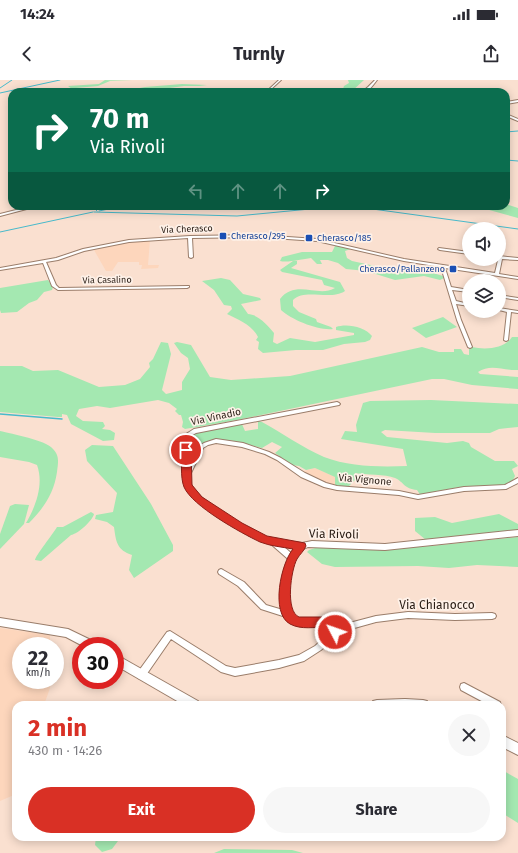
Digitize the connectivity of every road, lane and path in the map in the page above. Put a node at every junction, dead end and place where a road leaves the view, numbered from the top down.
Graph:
1 (280, 80) edge
2 (376, 80) edge
3 (271, 88) edge
4 (369, 88) edge
5 (20, 210) edge
6 (0, 215) edge
7 (190, 236) junction
8 (440, 249) dead end
9 (462, 252) edge
10 (191, 257) dead end
11 (506, 258) edge
12 (518, 259) edge
13 (44, 261) junction
14 (443, 267) junction
15 (0, 269) edge
16 (490, 274) edge
17 (506, 276) edge
18 (518, 278) edge
19 (187, 287) dead end
20 (449, 288) junction
21 (462, 290) edge
22 (506, 297) edge
23 (518, 298) edge
24 (454, 302) junction
25 (462, 304) edge
26 (506, 310) edge
27 (509, 311) junction
28 (518, 312) edge
29 (506, 340) dead end
30 (470, 347) dead end
31 (337, 404) dead end
32 (187, 474) junction
33 (518, 480) edge
34 (518, 533) edge
35 (272, 542) junction
36 (301, 546) junction
37 (292, 558) junction
38 (220, 572) dead end
39 (289, 615) junction
40 (492, 616) dead end
41 (0, 622) edge
42 (336, 630) junction
43 (76, 637) edge
44 (124, 665) edge
45 (141, 675) junction
46 (464, 687) dead end
47 (187, 701) edge
48 (490, 701) edge
49 (506, 743) edge
50 (518, 749) edge

1 - 3 street
2 - 4 street
5 - 6 street
7 - 10 street
7 - 13 street, Via Cherasco
7 - 14 street, Via Cherasco
8 - 9 street
11 - 12 street
13 - 15 street, Via Cherasco
13 - 19 street, Via Casalino
14 - 16 street, Via Cherasco
14 - 20 street
17 - 18 street, Via Cherasco
20 - 21 street
20 - 24 street
22 - 23 street
24 - 25 street
24 - 30 street
26 - 27 street
27 - 28 street
27 - 29 street
31 - 32 street, Via Vinadio
32 - 33 street, Via Vignone
32 - 35 street, Via Vinadio
34 - 36 street, Via Rivoli
35 - 36 street, Via Vinadio
35 - 37 street
36 - 37 street, Via Rivoli
37 - 39 street, Via Rivoli
38 - 39 street
39 - 42 street
40 - 42 street, Via Chianocco
41 - 43 main road
42 - 45 street
44 - 45 main road
45 - 47 main road
46 - 48 street
49 - 50 main road

